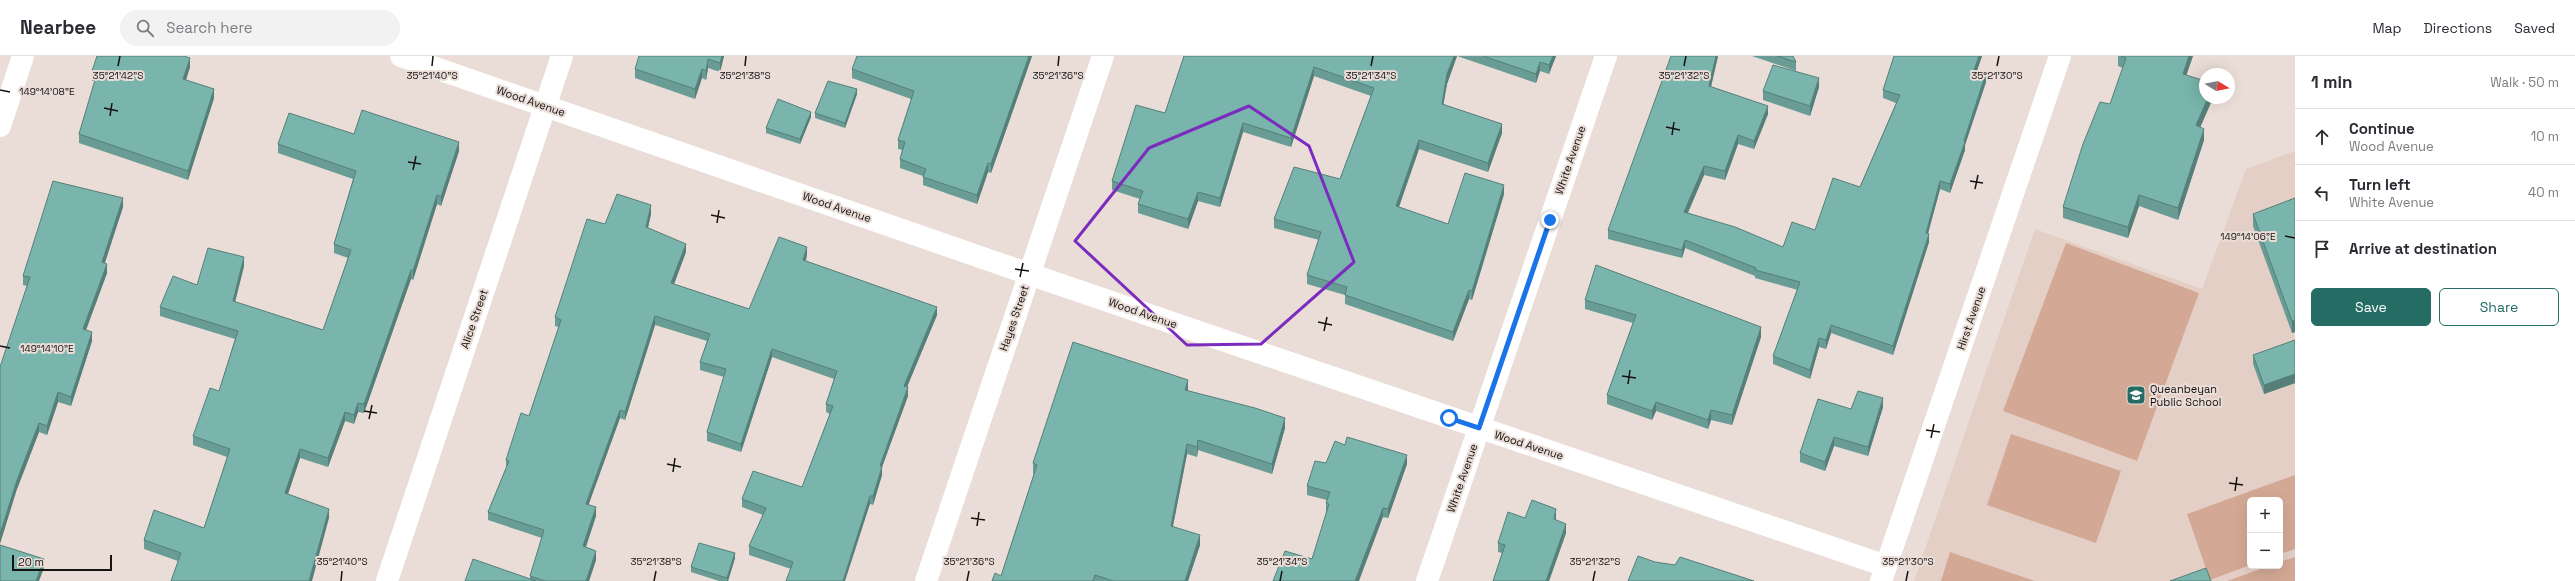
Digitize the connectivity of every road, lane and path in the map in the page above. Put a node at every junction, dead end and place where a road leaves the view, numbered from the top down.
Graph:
1 (24, 56) edge
2 (401, 56) edge
3 (562, 56) edge
4 (1103, 56) edge
5 (1606, 56) edge
6 (2060, 56) edge
7 (546, 106) junction
8 (0, 126) edge
9 (1029, 274) junction
10 (1479, 428) junction
11 (1884, 573) edge
12 (387, 581) edge
13 (926, 581) edge
14 (1426, 581) edge

1 - 8 street
2 - 7 street, Wood Avenue
3 - 7 street, Alice Street
4 - 9 street, Hayes Street
5 - 10 street, White Avenue
6 - 11 street, Hirst Avenue
7 - 9 street, Wood Avenue
7 - 12 street, Alice Street
9 - 10 street, Wood Avenue
9 - 13 street, Hayes Street
10 - 11 street, Wood Avenue
10 - 14 street, White Avenue

